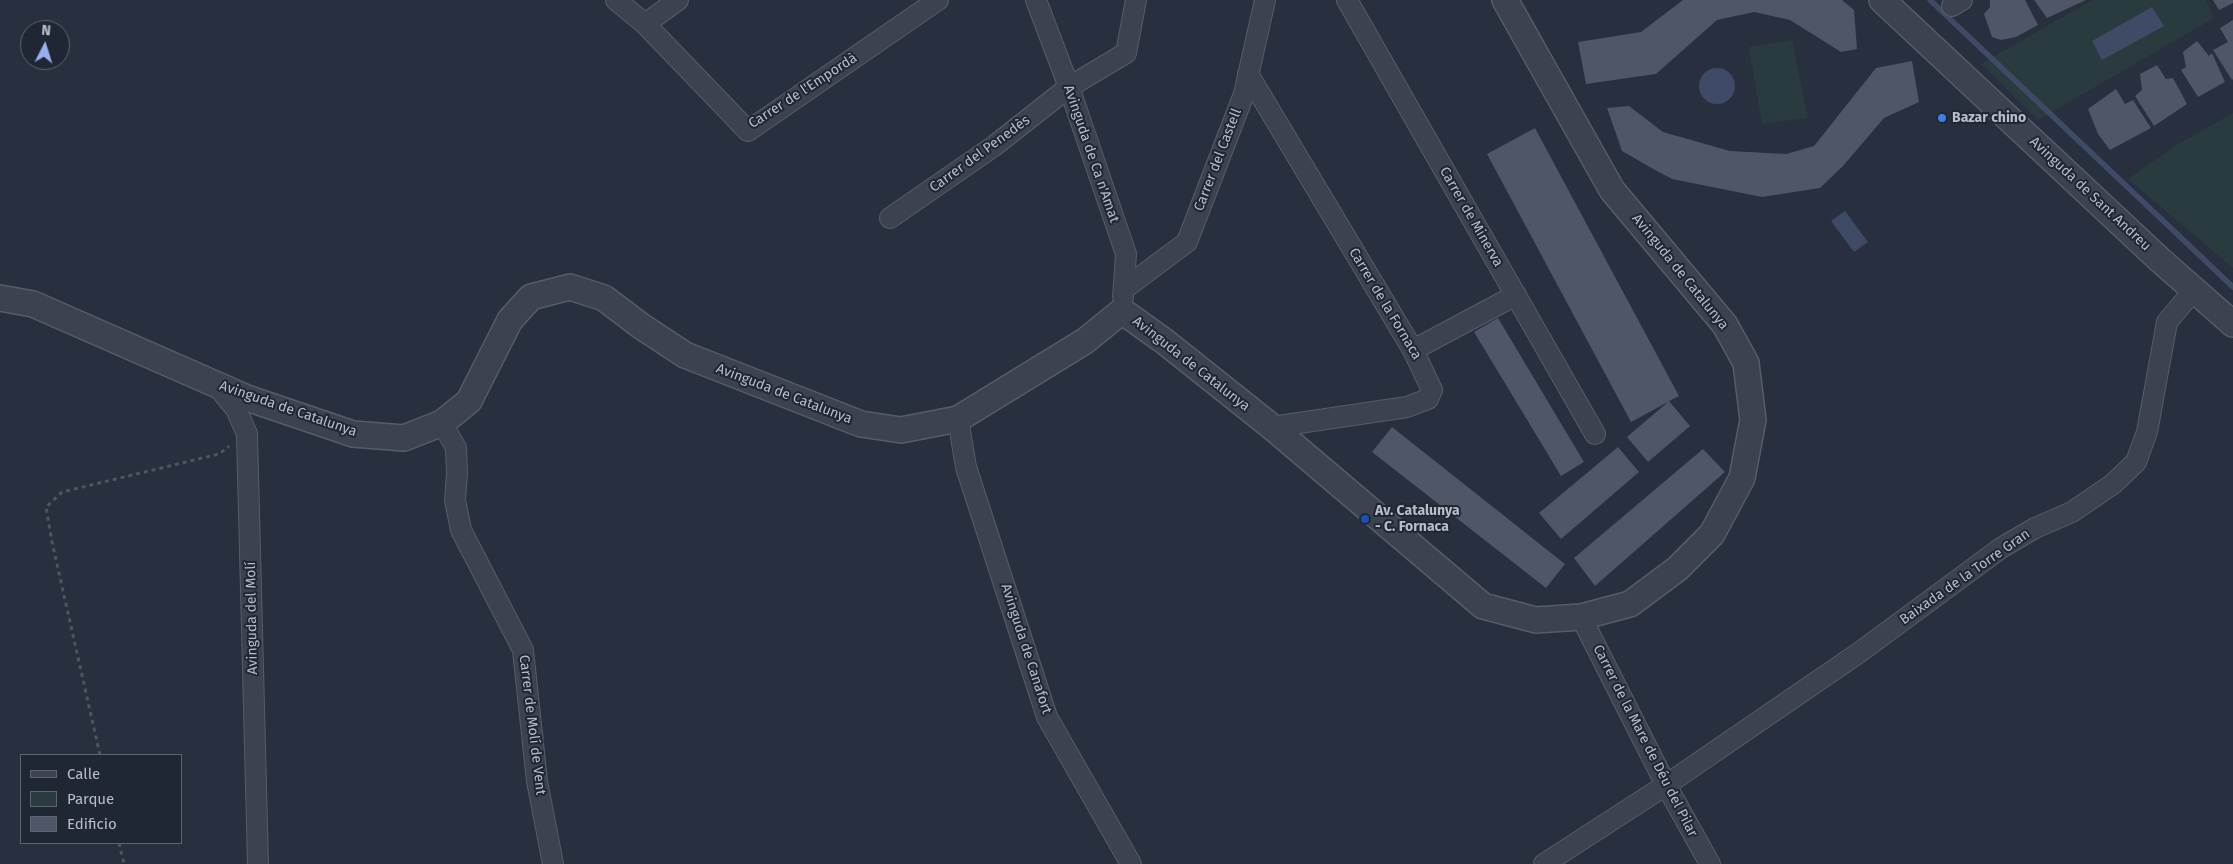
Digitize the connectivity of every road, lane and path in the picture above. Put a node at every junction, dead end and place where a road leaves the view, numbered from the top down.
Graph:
1 (616, 0) edge
2 (678, 0) edge
3 (938, 0) edge
4 (1036, 0) edge
5 (1136, 0) edge
6 (1265, 0) edge
7 (1347, 0) edge
8 (1505, 0) edge
9 (1882, 0) edge
10 (645, 24) junction
11 (1248, 74) junction
12 (1069, 86) junction
13 (890, 218) dead end
14 (2194, 290) junction
15 (1516, 295) junction
16 (0, 298) edge
17 (1123, 300) junction
18 (2233, 324) edge
19 (1413, 350) junction
20 (214, 383) junction
21 (958, 420) junction
22 (442, 423) junction
23 (243, 424) junction
24 (1272, 427) junction
25 (1595, 434) dead end
26 (1581, 617) junction
27 (100, 754) edge
28 (1666, 785) junction
29 (119, 844) edge
30 (124, 864) edge
31 (258, 864) edge
32 (553, 864) edge
33 (1131, 864) edge
34 (1544, 864) edge
35 (1710, 864) edge

1 - 10 street, Carrer de l'Empordà
2 - 10 street
3 - 10 street, Carrer de l'Empordà
4 - 12 street, Avinguda de Ca n'Amat
5 - 12 street, Carrer del Penedès
6 - 11 street, Carrer del Castell
7 - 15 street, Carrer de Minerva
8 - 26 street, Avinguda de Catalunya
9 - 14 street, Avinguda de Sant Andreu
11 - 17 street, Carrer del Castell
11 - 19 street, Carrer de la Fornaca
12 - 13 street, Carrer del Penedès
12 - 17 street, Avinguda de Ca n'Amat
14 - 18 street, Avinguda de Sant Andreu
14 - 28 street, Baixada de la Torre Gran
15 - 19 street
15 - 25 street, Carrer de Minerva
16 - 20 street, Avinguda de Catalunya
17 - 21 street, Avinguda de Catalunya
17 - 24 street, Avinguda de Catalunya
19 - 24 street, Carrer de la Fornaca
20 - 22 street, Avinguda de Catalunya
20 - 23 street, Avinguda del Molí
21 - 22 street, Avinguda de Catalunya
21 - 33 street, Avinguda de Canafort
22 - 32 street, Carrer de Molí de Vent
23 - 27 path
23 - 31 street, Avinguda del Molí
24 - 26 street, Avinguda de Catalunya
26 - 28 street, Carrer de la Mare de Déu del Pilar
28 - 34 street, Baixada de la Torre Gran
28 - 35 street, Carrer de la Mare de Déu del Pilar
29 - 30 path

